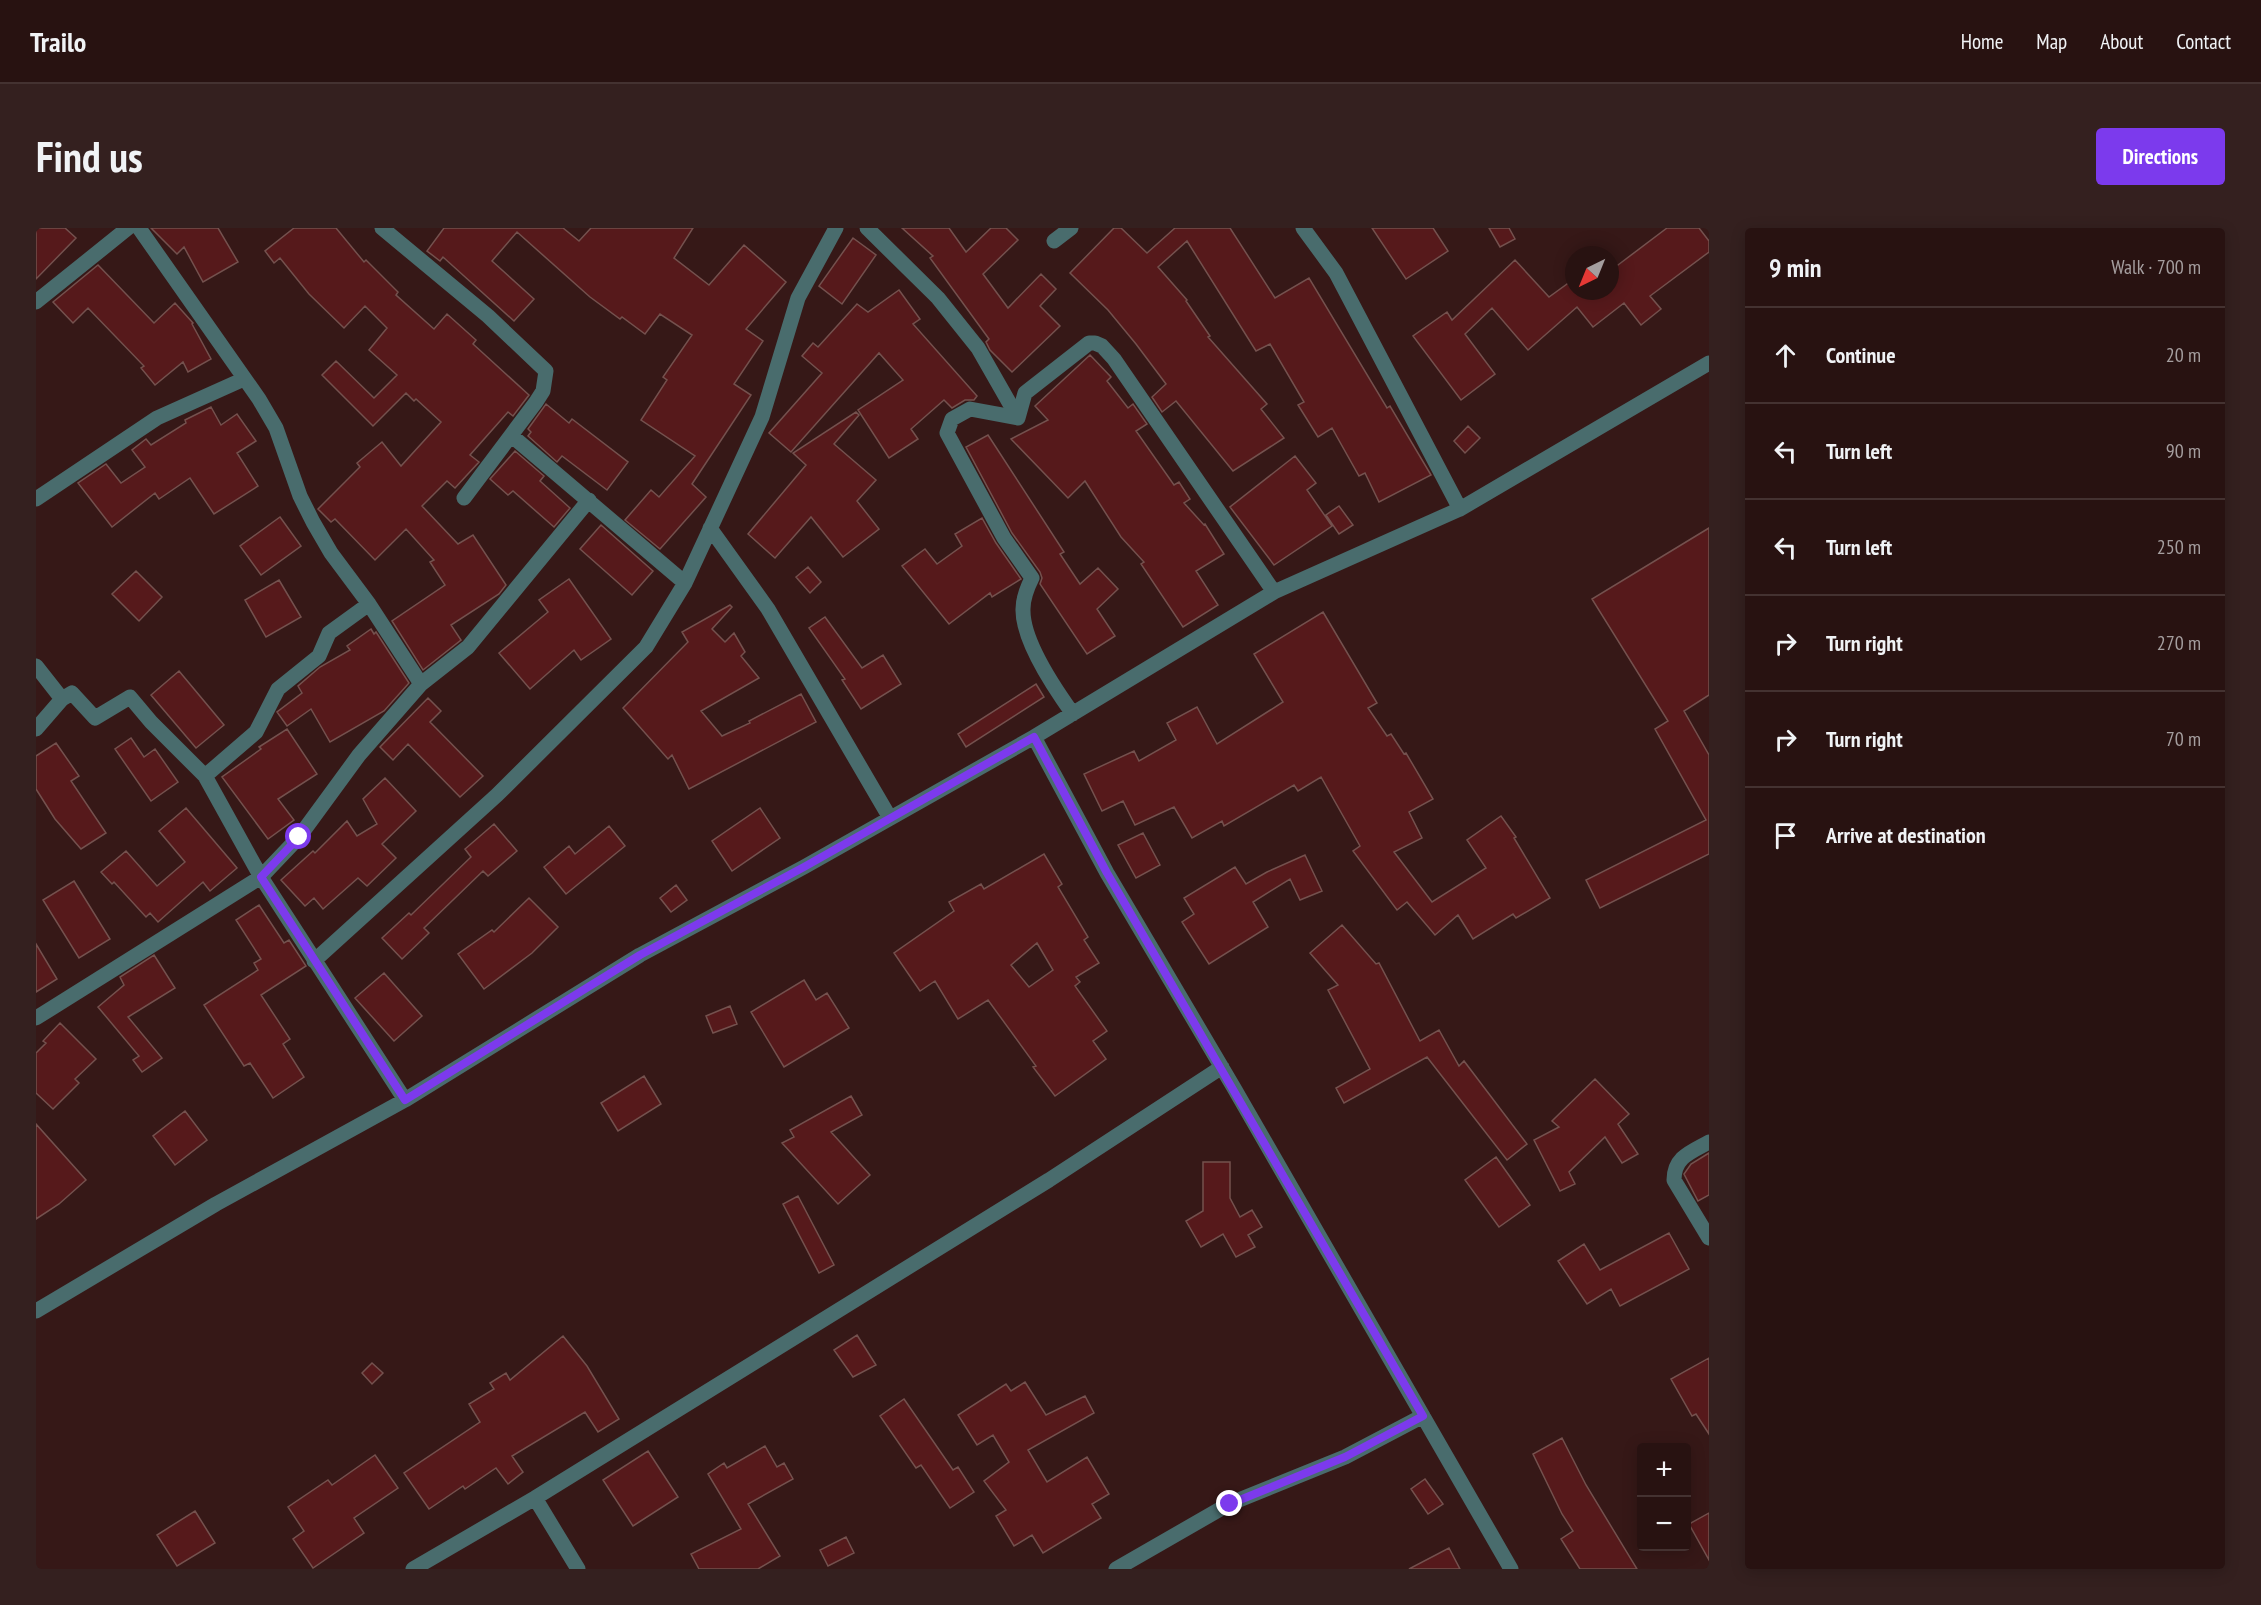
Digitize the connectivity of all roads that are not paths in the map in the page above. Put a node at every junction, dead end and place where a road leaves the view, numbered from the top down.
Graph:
1 (128, 228) edge
2 (139, 228) edge
3 (836, 228) edge
4 (867, 228) edge
5 (1071, 228) edge
6 (1303, 228) edge
7 (387, 229) edge
8 (1054, 241) dead end
9 (36, 302) edge
10 (1709, 363) edge
11 (244, 379) junction
12 (1018, 418) junction
13 (512, 436) junction
14 (464, 498) dead end
15 (36, 499) edge
16 (589, 500) junction
17 (1460, 510) junction
18 (710, 528) junction
19 (685, 583) junction
20 (1274, 592) junction
21 (369, 604) junction
22 (36, 666) edge
23 (421, 684) junction
24 (62, 699) junction
25 (1073, 714) junction
26 (36, 729) edge
27 (1034, 737) junction
28 (205, 776) junction
29 (890, 818) junction
30 (261, 877) junction
31 (314, 961) junction
32 (36, 1018) edge
33 (1222, 1067) junction
34 (405, 1100) junction
35 (1709, 1142) edge
36 (1709, 1238) edge
37 (36, 1311) edge
38 (1423, 1416) junction
39 (535, 1498) junction
40 (413, 1569) edge
41 (579, 1569) edge
42 (1116, 1569) edge
43 (1511, 1569) edge

1 - 9 street
2 - 11 street
3 - 18 street
4 - 12 street
5 - 8 street
6 - 17 street
7 - 13 street
10 - 17 street
11 - 15 street
11 - 21 street
12 - 20 street
12 - 25 street
13 - 14 street
13 - 16 street
16 - 19 street
16 - 23 street
17 - 20 street
18 - 19 street
18 - 29 street
19 - 31 street
20 - 25 street
21 - 23 street
21 - 28 street
22 - 24 street
23 - 30 street
24 - 26 street
24 - 28 street
25 - 27 street
27 - 29 street
27 - 33 street
28 - 30 street
29 - 34 street
30 - 31 street
30 - 32 street
31 - 34 street
33 - 38 street
33 - 39 street
34 - 37 street
35 - 36 street
38 - 42 street
38 - 43 street
39 - 40 street
39 - 41 street

